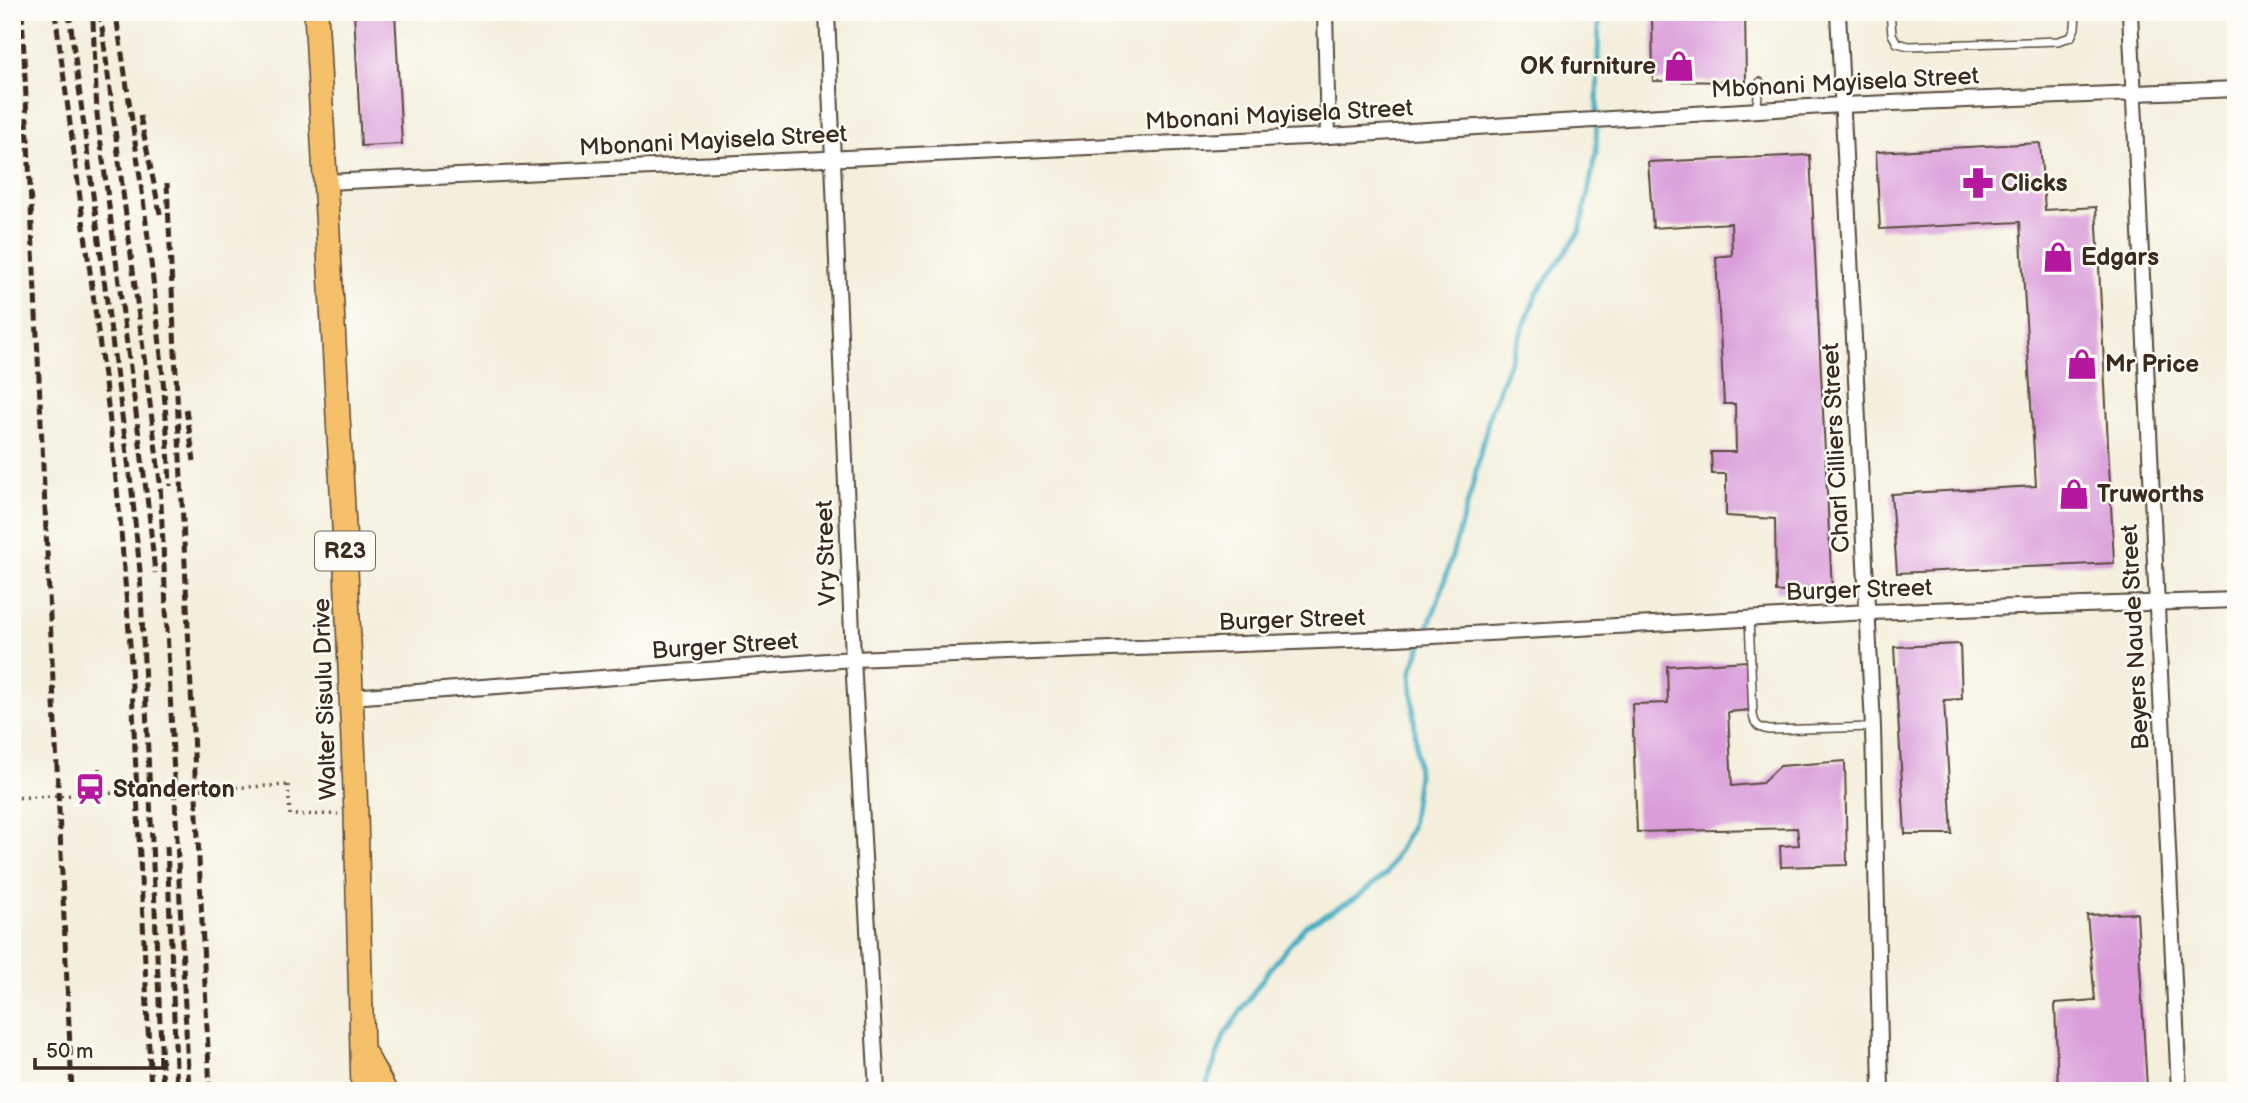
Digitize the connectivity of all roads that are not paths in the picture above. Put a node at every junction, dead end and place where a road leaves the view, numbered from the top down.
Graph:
1 (316, 12) edge
2 (827, 12) edge
3 (1325, 12) edge
4 (1838, 12) edge
5 (1890, 12) edge
6 (2076, 12) edge
7 (2130, 12) edge
8 (1759, 82) dead end
9 (2236, 89) edge
10 (2133, 92) junction
11 (1842, 105) junction
12 (1756, 110) junction
13 (1328, 136) junction
14 (834, 158) junction
15 (325, 182) junction
16 (2236, 600) edge
17 (2156, 603) junction
18 (1868, 612) junction
19 (1749, 618) junction
20 (853, 659) junction
21 (351, 697) junction
22 (1873, 727) junction
23 (362, 1047) junction
24 (876, 1087) edge
25 (363, 1091) edge
26 (385, 1091) edge
27 (852, 1091) edge
28 (1881, 1091) edge
29 (2179, 1091) edge

1 - 15 main road, Walter Sisulu Drive / R23
2 - 14 street, Vry Street
3 - 13 street
4 - 11 street, Charl Cilliers Street
5 - 6 lane
7 - 10 street, Beyers Naude Street
8 - 12 lane
9 - 10 street, Mbonani Mayisela Street
10 - 11 street, Mbonani Mayisela Street
10 - 17 street, Beyers Naude Street
11 - 12 street, Mbonani Mayisela Street
11 - 18 street, Charl Cilliers Street
12 - 13 street, Mbonani Mayisela Street
13 - 14 street, Mbonani Mayisela Street
14 - 15 street, Mbonani Mayisela Street
14 - 20 street, Vry Street
15 - 21 main road, Walter Sisulu Drive / R23
16 - 17 street, Burger Street
17 - 18 street, Burger Street
17 - 29 street, Beyers Naude Street
18 - 19 street, Burger Street
18 - 22 street, Charl Cilliers Street
19 - 20 street, Burger Street
19 - 22 lane
20 - 21 street, Burger Street
20 - 24 street, Vry Street
21 - 23 main road, Walter Sisulu Drive / R23
22 - 28 street, Charl Cilliers Street
23 - 25 main road, Walter Sisulu Drive / R23
23 - 26 main road
24 - 27 lane

